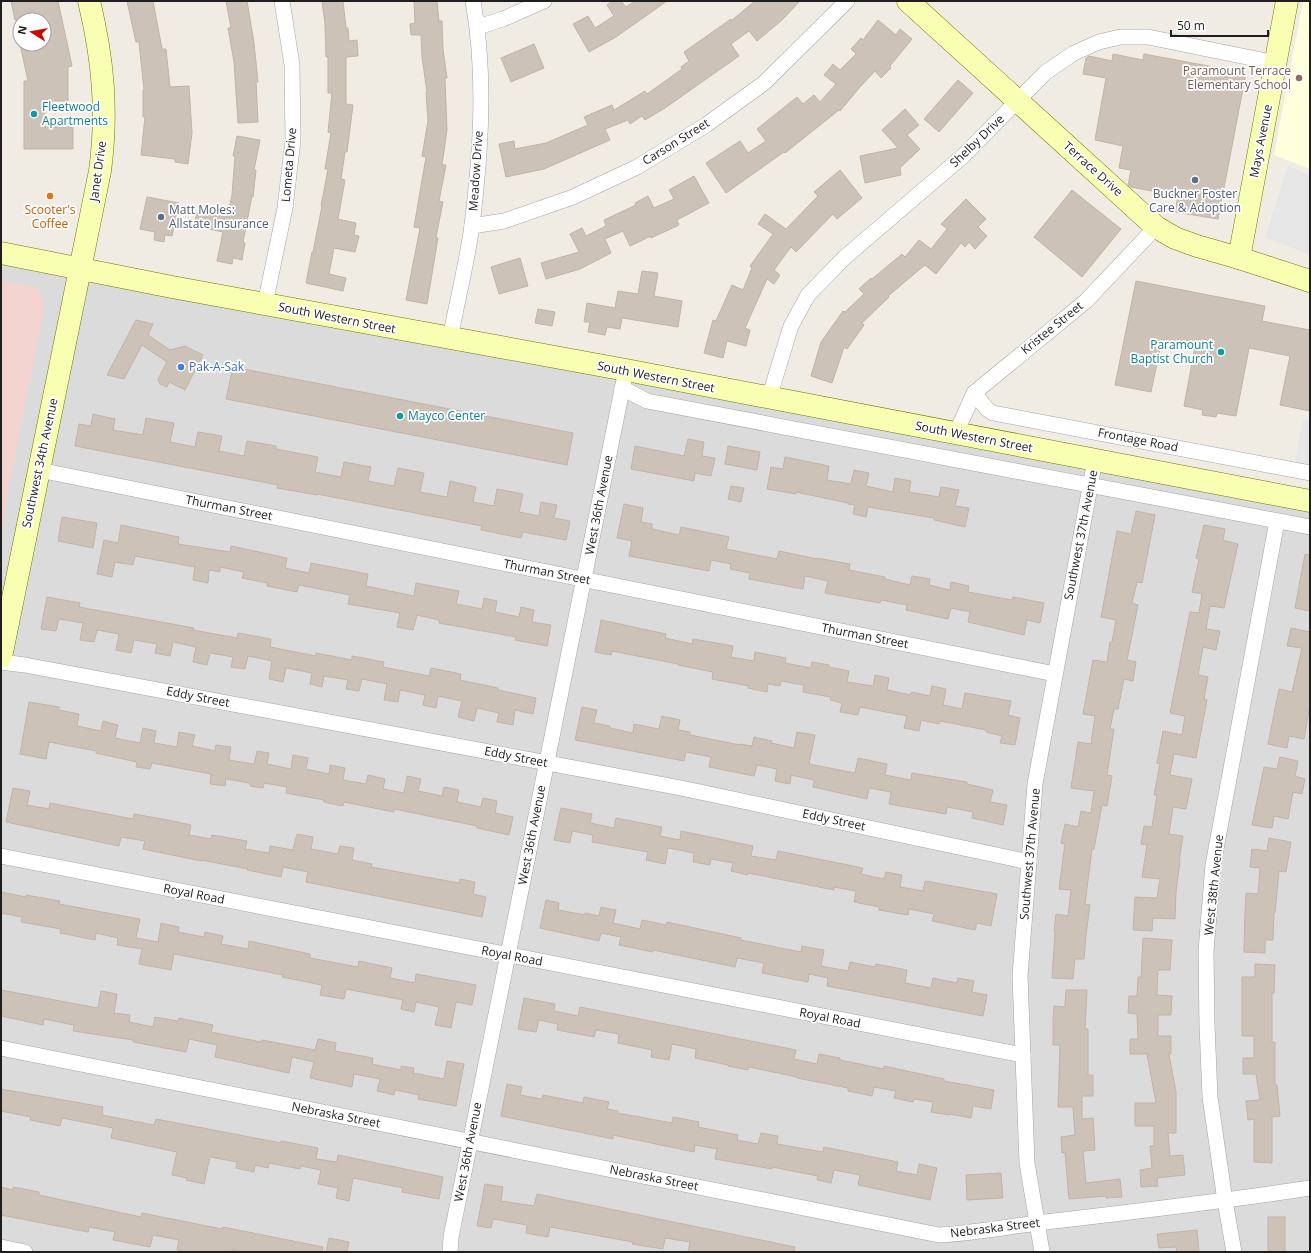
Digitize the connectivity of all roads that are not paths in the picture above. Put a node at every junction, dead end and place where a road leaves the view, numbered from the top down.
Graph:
1 (89, 1) edge
2 (282, 1) edge
3 (473, 1) edge
4 (544, 1) edge
5 (847, 1) edge
6 (908, 1) edge
7 (1287, 1) edge
8 (478, 27) junction
9 (1276, 63) junction
10 (1017, 101) junction
11 (472, 226) junction
12 (1156, 227) junction
13 (1, 253) edge
14 (1239, 258) junction
15 (80, 269) junction
16 (1310, 281) edge
17 (265, 304) junction
18 (450, 339) junction
19 (624, 379) junction
20 (974, 393) junction
21 (769, 398) junction
22 (956, 433) junction
23 (1095, 460) junction
24 (39, 470) junction
25 (1310, 473) edge
26 (1090, 486) junction
27 (1310, 501) edge
28 (1277, 521) junction
29 (1310, 527) edge
30 (584, 580) junction
31 (1, 657) edge
32 (1, 662) edge
33 (1055, 674) junction
34 (547, 762) junction
35 (1, 856) edge
36 (1029, 862) junction
37 (508, 955) junction
38 (1, 1048) edge
39 (1023, 1055) junction
40 (470, 1142) junction
41 (1310, 1188) edge
42 (1225, 1201) junction
43 (1037, 1223) junction
44 (1, 1247) edge
45 (25, 1252) edge
46 (450, 1252) edge
47 (1042, 1252) edge
48 (1234, 1252) edge

1 - 15 main road, Janet Drive
2 - 17 street, Lometa Drive
3 - 8 street, Meadow Drive
4 - 8 street
5 - 11 street, Carson Street
6 - 10 main road, Terrace Drive
7 - 9 main road, Mays Avenue
8 - 11 street, Meadow Drive
9 - 10 street, Shelby Drive
9 - 14 main road, Mays Avenue
10 - 12 main road, Terrace Drive
10 - 21 street, Shelby Drive
11 - 18 street, Meadow Drive
12 - 14 main road, Terrace Drive
12 - 20 street, Kristee Street
13 - 15 main road, South Western Street
14 - 16 main road, Terrace Drive
15 - 17 main road, South Western Street
15 - 24 main road, Southwest 34th Avenue
17 - 18 main road, South Western Street
18 - 19 main road, South Western Street
19 - 21 main road, South Western Street
19 - 26 street
19 - 30 street, West 36th Avenue
20 - 22 street, Kristee Street
20 - 25 street, Frontage Road
21 - 22 main road, South Western Street
22 - 23 main road, South Western Street
23 - 26 street, Southwest 37th Avenue
23 - 27 main road, South Western Street
24 - 30 street, Thurman Street
24 - 31 main road, Southwest 34th Avenue
26 - 28 street
26 - 33 street, Southwest 37th Avenue
28 - 29 street
28 - 42 street, West 38th Avenue
30 - 33 street, Thurman Street
30 - 34 street, West 36th Avenue
32 - 34 street, Eddy Street
33 - 36 street, Southwest 37th Avenue
34 - 36 street, Eddy Street
34 - 37 street, West 36th Avenue
35 - 37 street, Royal Road
36 - 39 street, Southwest 37th Avenue
37 - 39 street, Royal Road
37 - 40 street, West 36th Avenue
38 - 40 street, Nebraska Street
39 - 43 street, Southwest 37th Avenue
40 - 43 street, Nebraska Street
40 - 46 street, West 36th Avenue
41 - 42 street, Nebraska Street
42 - 43 street, Nebraska Street
42 - 48 street, West 38th Avenue
43 - 47 street, Southwest 37th Avenue
44 - 45 street

